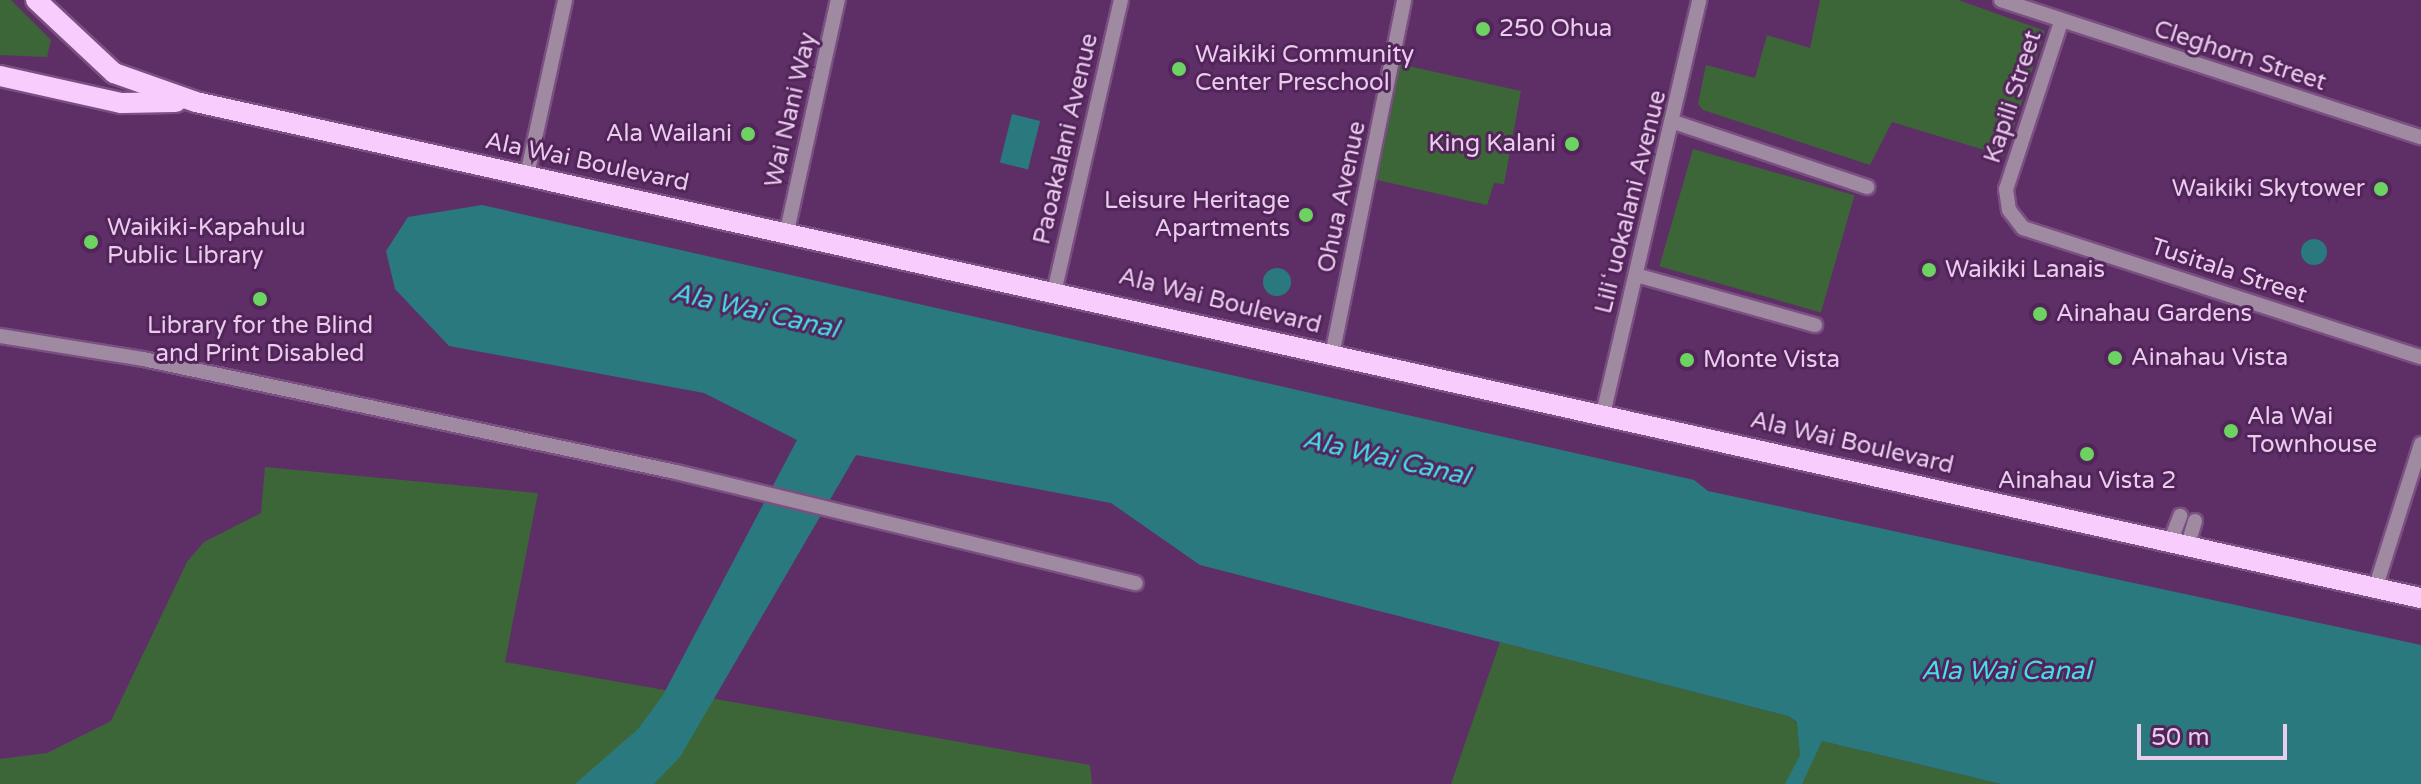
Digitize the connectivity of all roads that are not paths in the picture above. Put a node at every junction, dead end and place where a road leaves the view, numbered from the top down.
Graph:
1 (36, 0) edge
2 (565, 0) edge
3 (838, 0) edge
4 (1121, 0) edge
5 (1404, 0) edge
6 (1699, 0) edge
7 (2001, 0) edge
8 (2061, 22) junction
9 (0, 76) edge
10 (196, 102) junction
11 (1674, 122) junction
12 (2421, 137) edge
13 (527, 175) junction
14 (1867, 187) dead end
15 (2023, 228) joint
16 (787, 231) junction
17 (1636, 275) junction
18 (1055, 288) junction
19 (1815, 325) dead end
20 (0, 336) edge
21 (1332, 355) junction
22 (2421, 357) edge
23 (1603, 414) junction
24 (2421, 444) edge
25 (2180, 516) dead end
26 (2195, 521) dead end
27 (2180, 542) junction
28 (1136, 583) dead end
29 (2376, 586) junction
30 (2421, 598) edge

1 - 10 main road, Ala Wai Boulevard
2 - 13 street
3 - 16 street, Wai Nani Way
4 - 18 street, Paoakalani Avenue
5 - 21 street, Ohua Avenue
6 - 11 street, Liliʻuokalani Avenue
7 - 8 street, Cleghorn Street
8 - 12 street, Cleghorn Street
8 - 15 street, Kapili Street
9 - 10 main road
10 - 13 main road, Ala Wai Boulevard
11 - 14 street
11 - 17 street, Liliʻuokalani Avenue
13 - 16 main road, Ala Wai Boulevard
15 - 22 street, Tusitala Street
16 - 18 main road, Ala Wai Boulevard
17 - 19 street
17 - 23 street, Liliʻuokalani Avenue
18 - 21 main road, Ala Wai Boulevard
20 - 28 street
21 - 23 main road, Ala Wai Boulevard
23 - 27 main road, Ala Wai Boulevard
24 - 29 street
25 - 27 street
26 - 27 street
27 - 29 main road, Ala Wai Boulevard
29 - 30 main road, Ala Wai Boulevard

